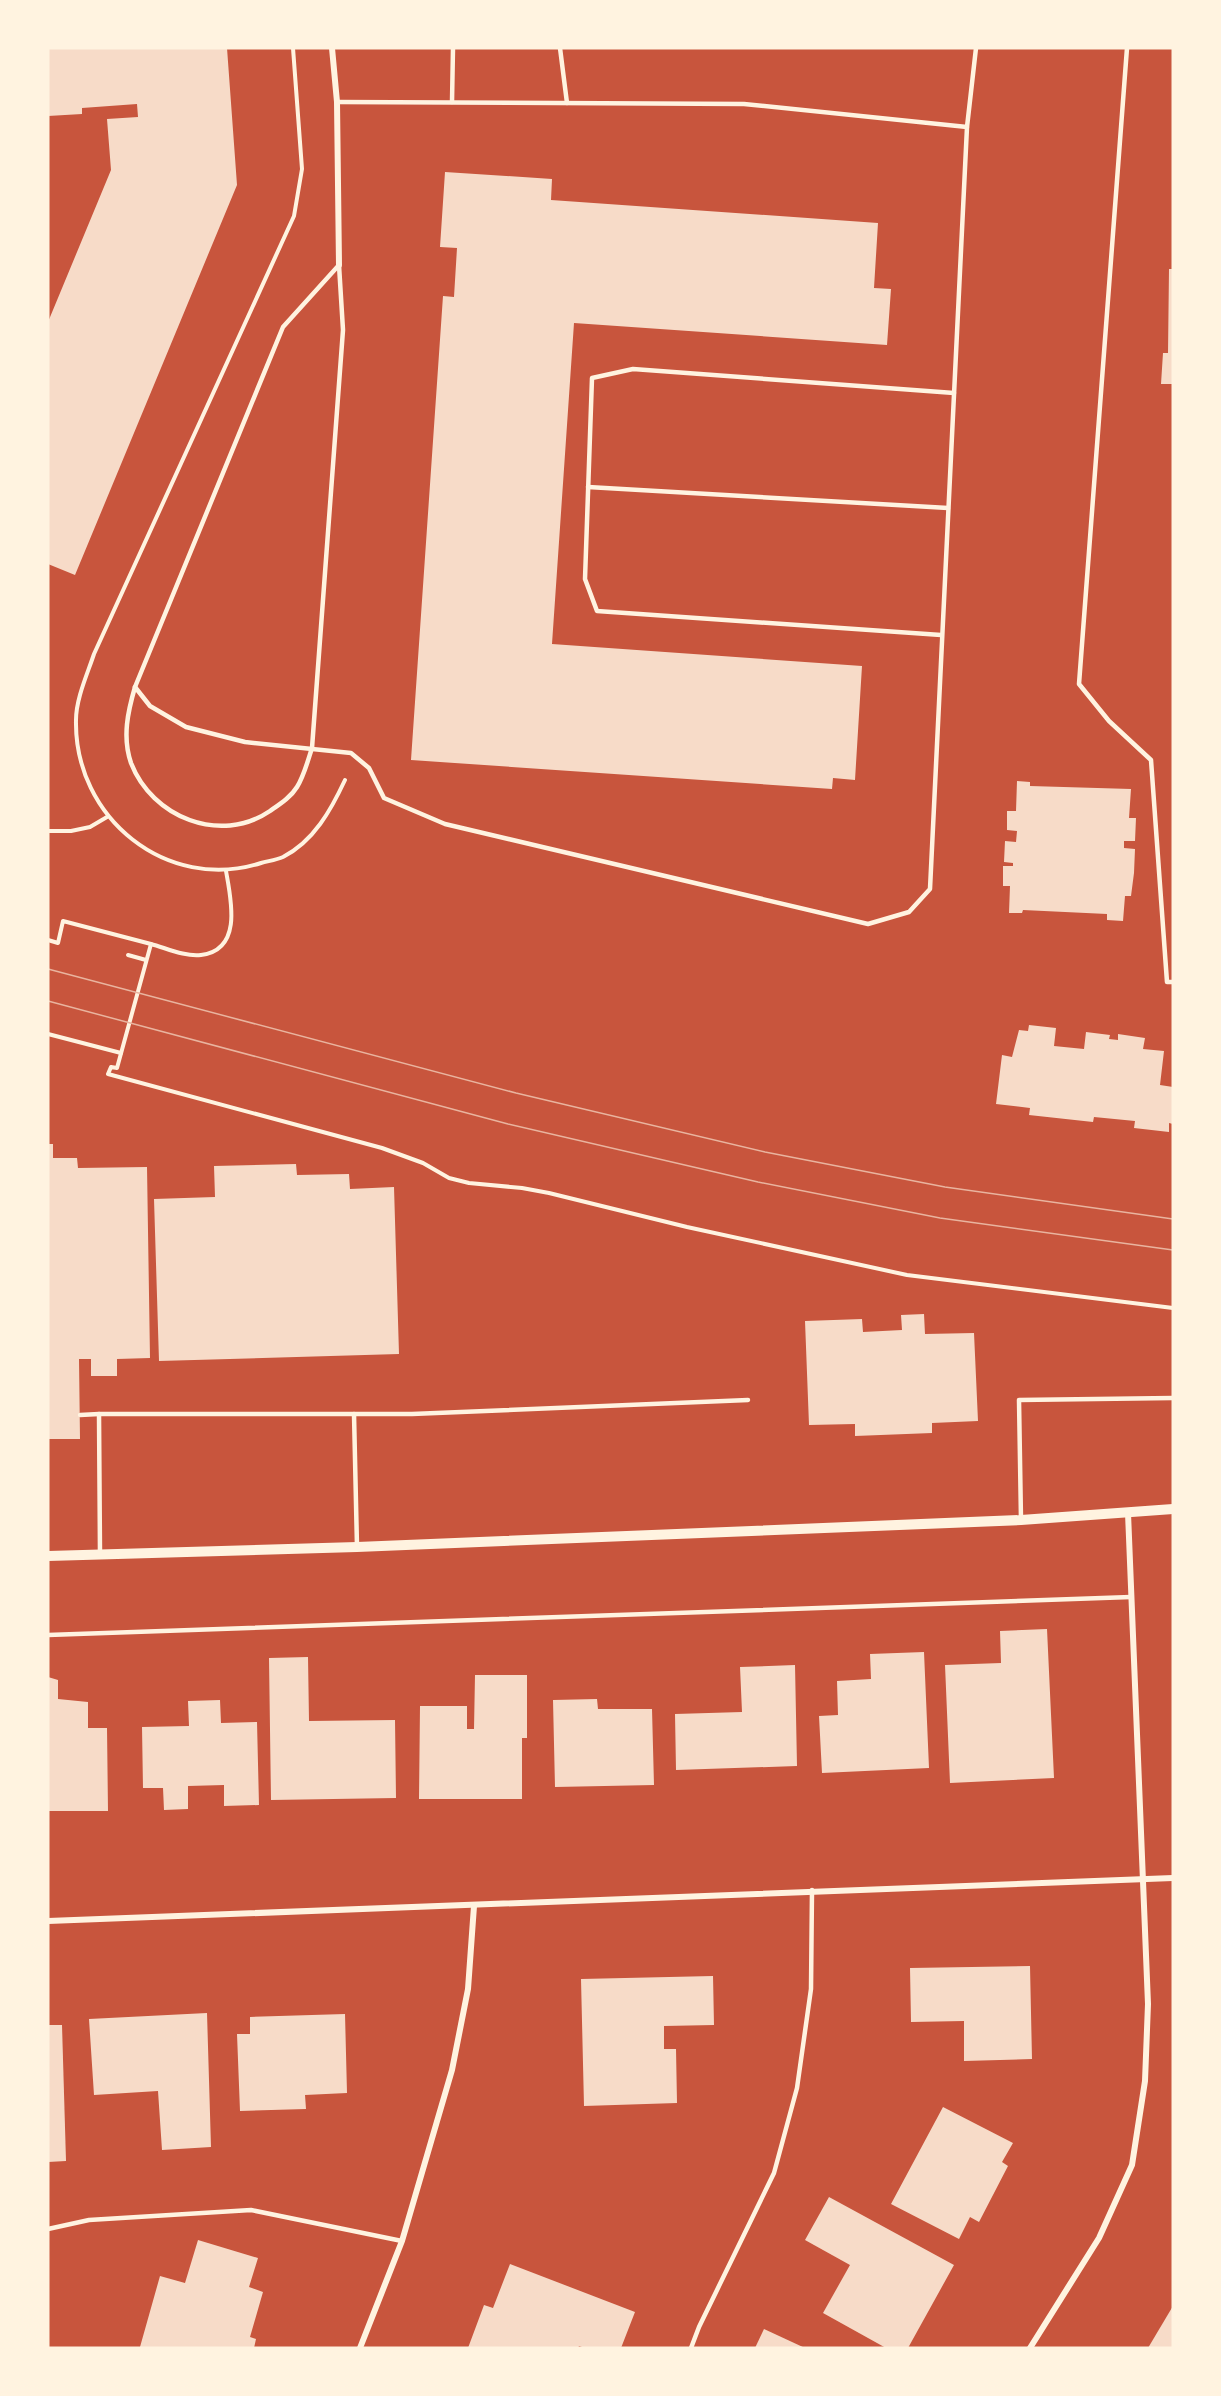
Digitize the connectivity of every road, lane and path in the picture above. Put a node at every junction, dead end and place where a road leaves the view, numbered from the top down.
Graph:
1 (293, 48) edge
2 (332, 48) edge
3 (453, 48) edge
4 (560, 48) edge
5 (976, 48) edge
6 (1127, 48) edge
7 (337, 102) junction
8 (452, 102) junction
9 (567, 103) junction
10 (968, 127) junction
11 (339, 265) junction
12 (954, 393) junction
13 (588, 487) junction
14 (948, 508) junction
15 (941, 635) junction
16 (135, 687) junction
17 (312, 748) junction
18 (48, 831) edge
19 (226, 871) dead end
20 (48, 940) edge
21 (151, 944) junction
22 (128, 955) dead end
23 (146, 960) junction
24 (1173, 982) edge
25 (48, 1034) edge
26 (121, 1053) junction
27 (1173, 1308) edge
28 (1173, 1398) edge
29 (748, 1400) dead end
30 (99, 1414) junction
31 (354, 1414) junction
32 (80, 1415) dead end
33 (1173, 1509) edge
34 (1128, 1514) junction
35 (1021, 1520) junction
36 (357, 1547) junction
37 (100, 1554) junction
38 (48, 1556) edge
39 (1131, 1597) junction
40 (48, 1635) edge
41 (1173, 1878) edge
42 (1142, 1879) junction
43 (812, 1890) junction
44 (474, 1906) junction
45 (48, 1921) edge
46 (48, 2229) edge
47 (402, 2241) junction
48 (360, 2348) edge
49 (691, 2348) edge
50 (1030, 2348) edge

1 - 18 path
2 - 7 street
3 - 8 lane
4 - 9 lane
5 - 10 lane
6 - 24 lane
7 - 8 lane
7 - 11 street
8 - 9 lane
9 - 10 lane
10 - 12 lane
11 - 16 lane
11 - 17 lane
12 - 13 lane
12 - 14 lane
13 - 14 lane
13 - 15 lane
14 - 15 lane
15 - 17 lane
16 - 17 lane
16 - 17 lane
19 - 21 path
20 - 21 path
21 - 23 path
22 - 23 path
23 - 26 path
25 - 26 path
26 - 27 path
28 - 35 lane
29 - 31 lane
30 - 31 lane
30 - 32 lane
30 - 37 lane
31 - 36 lane
33 - 34 street
34 - 35 street
34 - 39 street
35 - 36 street
36 - 37 street
37 - 38 street
39 - 40 lane
39 - 42 street
41 - 42 street
42 - 43 street
42 - 50 street
43 - 44 street
43 - 49 lane
44 - 45 street
44 - 47 street
46 - 47 lane
47 - 48 street

